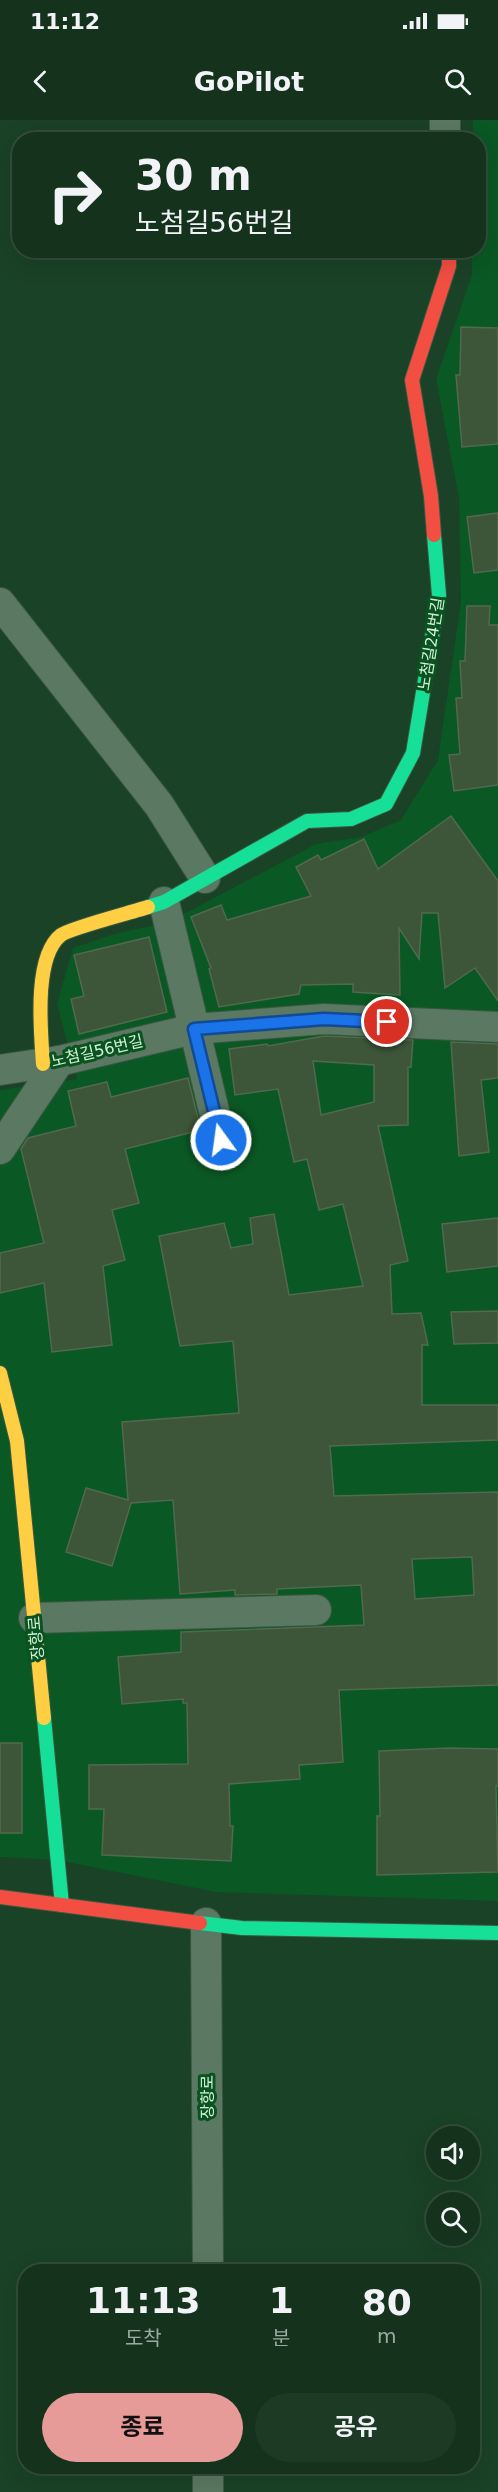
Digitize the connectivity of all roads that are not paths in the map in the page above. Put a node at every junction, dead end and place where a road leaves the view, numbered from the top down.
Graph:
1 (449, 258) edge
2 (0, 603) edge
3 (205, 878) junction
4 (164, 902) junction
5 (498, 1027) edge
6 (194, 1029) junction
7 (51, 1063) junction
8 (0, 1070) edge
9 (221, 1140) dead end
10 (0, 1149) edge
11 (0, 1373) edge
12 (316, 1610) dead end
13 (34, 1618) junction
14 (0, 1897) edge
15 (62, 1905) junction
16 (206, 1923) junction
17 (498, 1933) edge
18 (208, 2264) edge
19 (208, 2474) edge
20 (208, 2492) edge

1 - 3 street, 노첨길24번길
2 - 3 street
3 - 4 street, 노첨길24번길
4 - 6 street
4 - 7 street, 노첨길24번길
5 - 6 street, 노첨길56번길
6 - 7 street, 노첨길56번길
6 - 9 street
7 - 8 street, 노첨길56번길
7 - 10 street
11 - 13 street, 장항로
12 - 13 street
13 - 15 street, 장항로
14 - 15 street
15 - 16 street
16 - 17 street
16 - 18 street, 장항로
19 - 20 street

